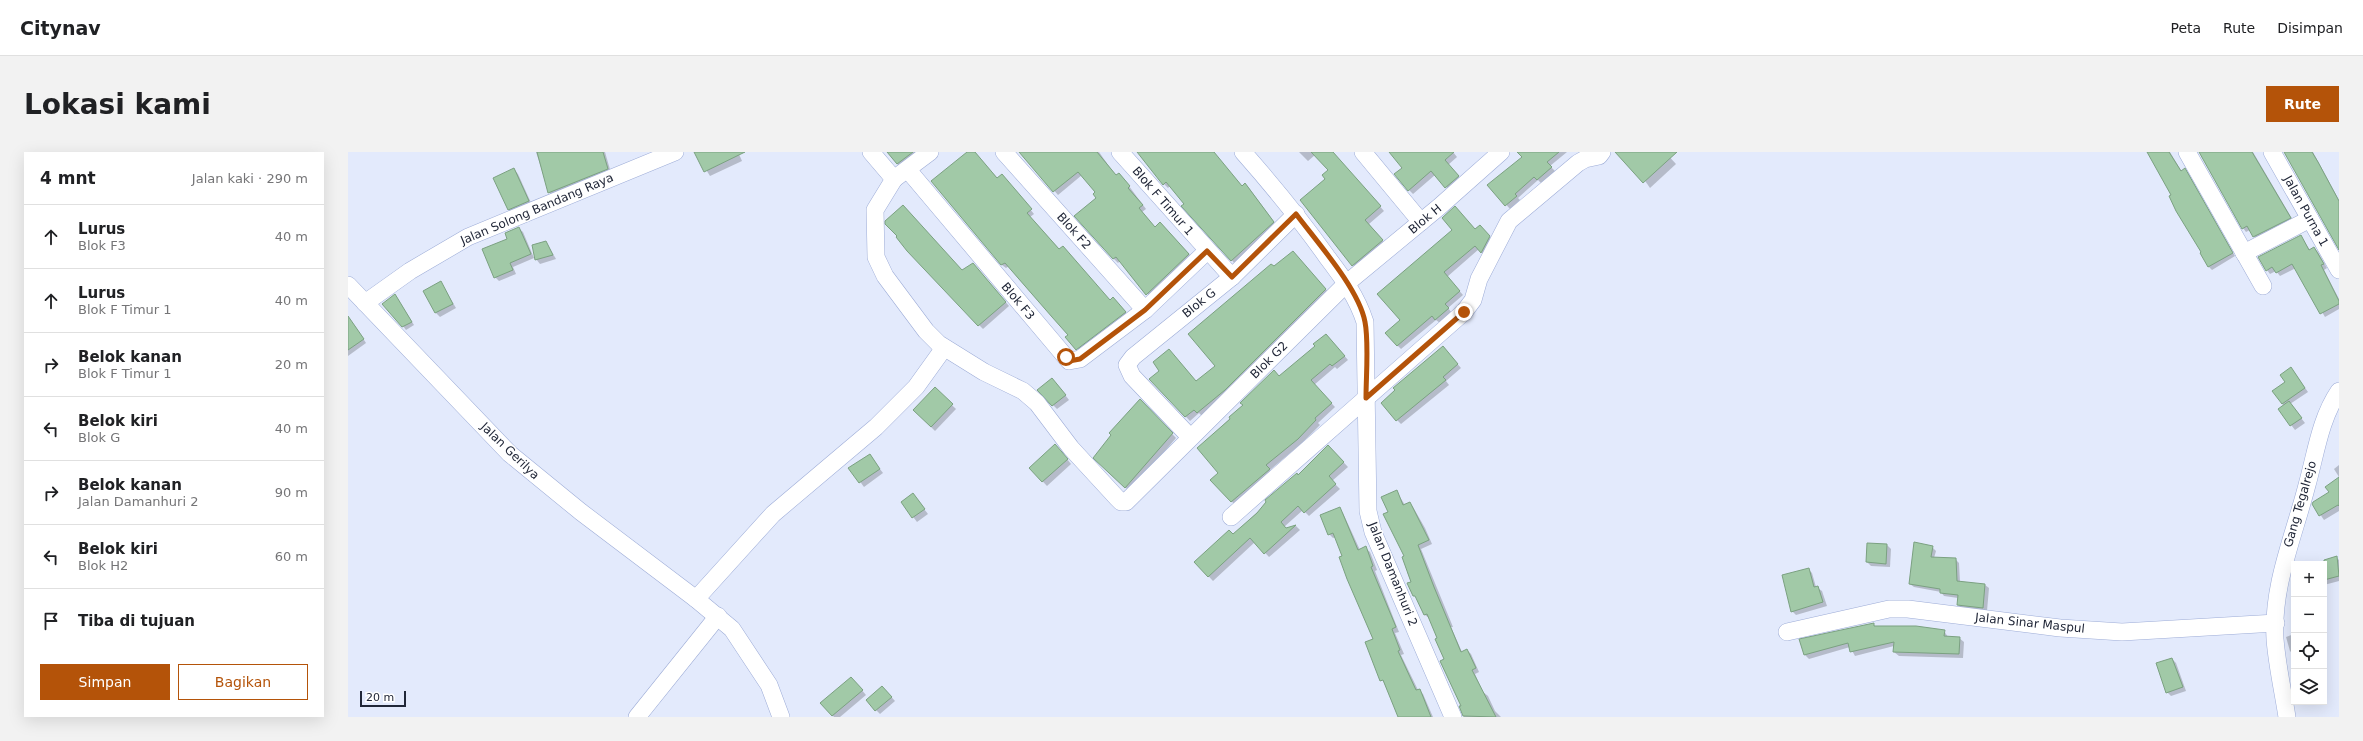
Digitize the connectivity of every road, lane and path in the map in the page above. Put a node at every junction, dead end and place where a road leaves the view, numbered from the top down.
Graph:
1 (675, 152) edge
2 (871, 152) edge
3 (930, 152) edge
4 (1004, 152) edge
5 (1120, 152) edge
6 (1243, 152) edge
7 (1363, 152) edge
8 (1602, 152) edge
9 (2187, 152) edge
10 (2272, 152) edge
11 (1493, 155) edge
12 (901, 175) junction
13 (1296, 214) junction
14 (2310, 219) junction
15 (1421, 222) junction
16 (1207, 251) junction
17 (2244, 253) junction
18 (2339, 270) edge
19 (1232, 277) junction
20 (1347, 283) junction
21 (348, 285) edge
22 (2263, 286) dead end
23 (365, 303) junction
24 (1145, 310) junction
25 (944, 348) junction
26 (2339, 391) edge
27 (1366, 398) junction
28 (1190, 438) junction
29 (1231, 517) dead end
30 (694, 597) junction
31 (718, 616) junction
32 (2276, 623) junction
33 (1786, 632) dead end
34 (637, 717) edge
35 (781, 717) edge
36 (1452, 717) edge
37 (2287, 717) edge

1 - 23 street, Jalan Solong Bandang Raya
2 - 12 street
3 - 12 street
4 - 24 street, Blok F2
5 - 16 street, Blok F Timur 1
6 - 13 street, Jalan Damanhuri 2
7 - 15 street
8 - 27 street
9 - 17 street
10 - 14 street, Jalan Purna 1
11 - 15 street, Blok H
12 - 24 street, Blok F3
12 - 25 street
13 - 19 street, Blok G
13 - 20 street, Jalan Damanhuri 2
14 - 17 street
14 - 18 street, Jalan Purna 1
15 - 20 street, Blok H
16 - 19 street, Blok F Timur 1
16 - 24 street
17 - 22 street
19 - 28 street, Blok G
20 - 27 street, Jalan Damanhuri 2
20 - 28 street, Blok G2
21 - 23 street, Jalan Gerilya
23 - 30 street, Jalan Gerilya
25 - 28 street, Blok G2
25 - 30 street
26 - 32 street, Gang Tegalrejo
27 - 29 street
27 - 36 street, Jalan Damanhuri 2
30 - 31 street, Jalan Gerilya
31 - 34 street
31 - 35 street, Jalan Gerilya
32 - 33 street, Jalan Sinar Maspul
32 - 37 street, Gang Tegalrejo

